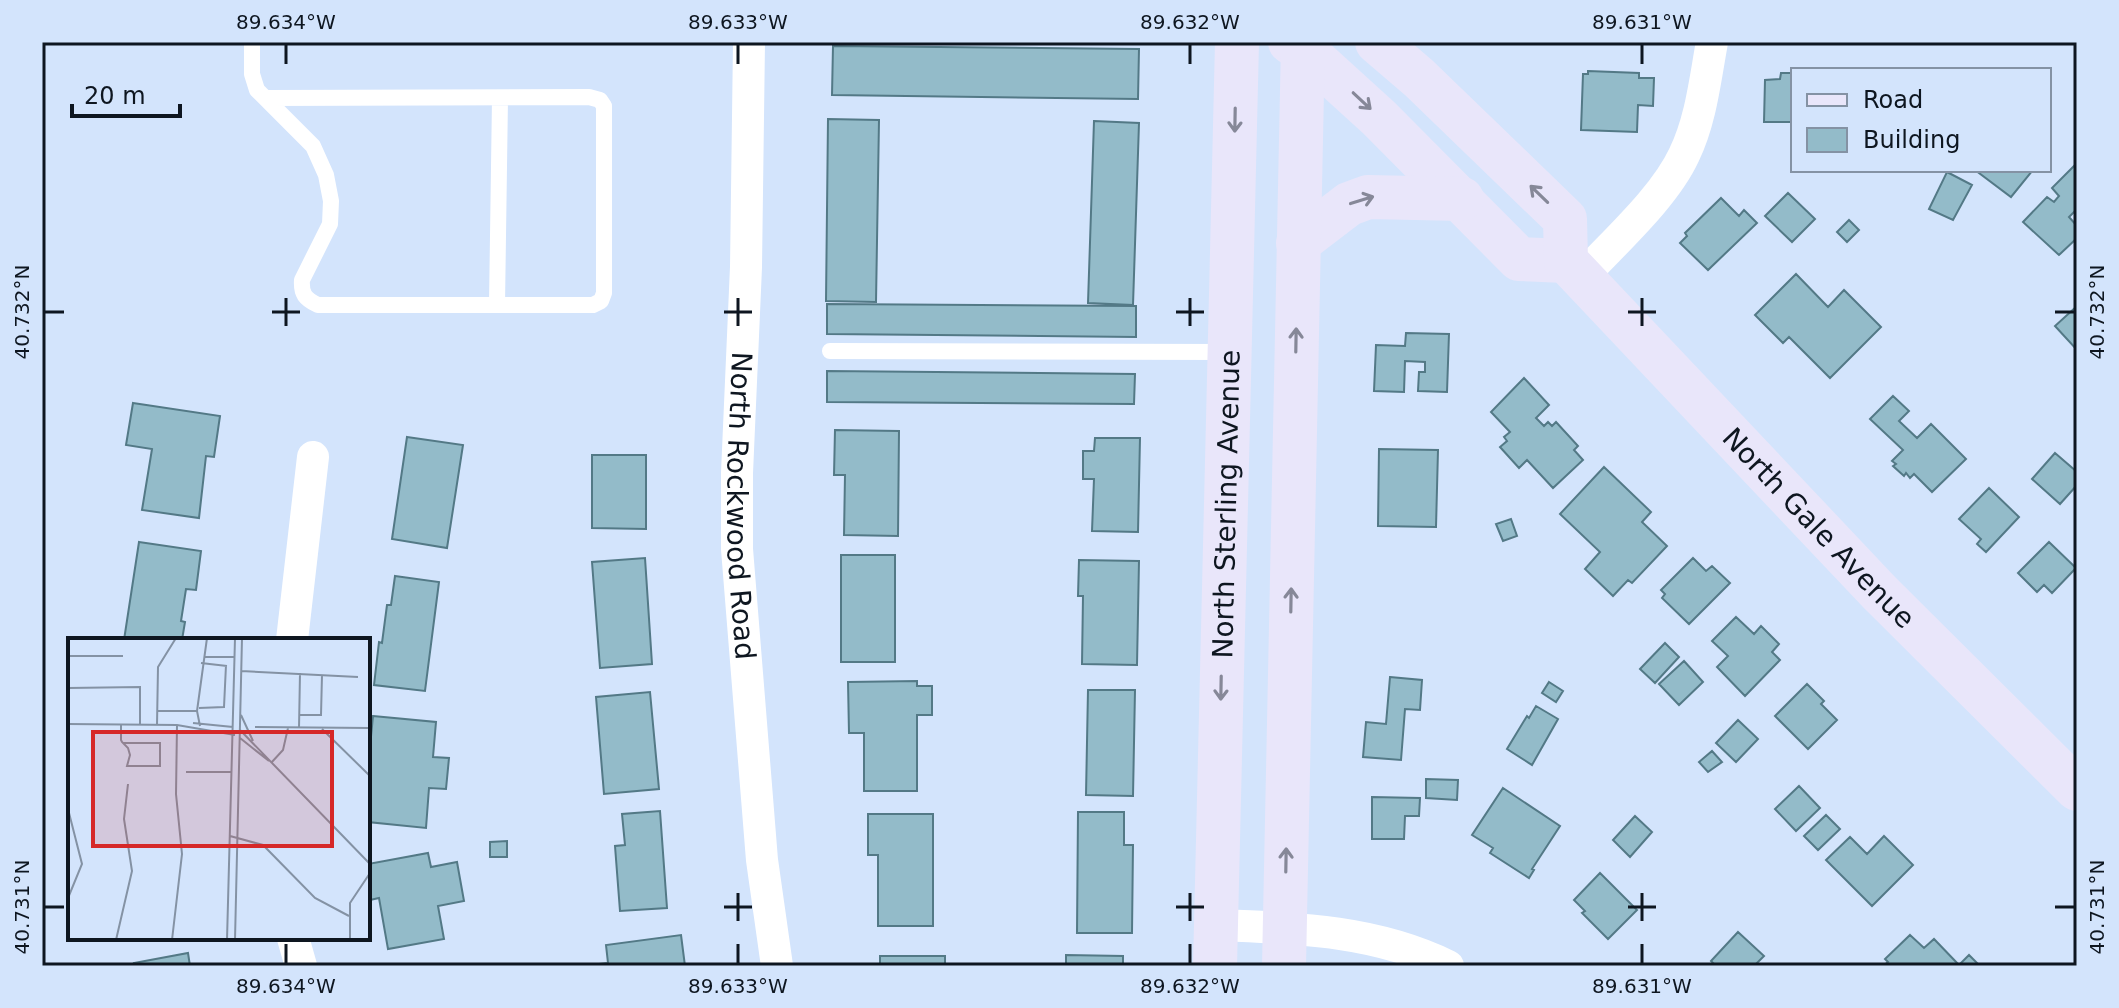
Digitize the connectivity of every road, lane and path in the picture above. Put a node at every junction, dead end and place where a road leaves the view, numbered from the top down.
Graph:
1 (252, 42) edge
2 (749, 42) edge
3 (1237, 42) edge
4 (1377, 42) edge
5 (1712, 42) edge
6 (1299, 45) edge
7 (1411, 60) edge
8 (267, 98) junction
9 (500, 98) junction
10 (1462, 199) junction
11 (1298, 243) junction
12 (1574, 269) junction
13 (497, 305) junction
14 (830, 351) dead end
15 (1230, 352) junction
16 (313, 457) dead end
17 (292, 638) edge
18 (2077, 789) edge
19 (294, 940) edge
20 (1215, 946) edge
21 (1284, 947) edge
22 (301, 966) edge
23 (777, 966) edge
24 (1448, 966) edge

1 - 8 lane
2 - 23 street, North Rockwood Road
3 -> 15 main road, North Sterling Avenue
4 - 7 main road
5 - 12 street
6 -> 10 main road
6 - 11 main road
12 -> 7 main road
8 - 9 lane
8 - 13 lane
9 - 13 lane
9 - 13 lane
11 -> 10 main road
10 - 12 main road
21 -> 11 main road
12 - 18 main road, North Gale Avenue
14 - 15 lane
15 -> 20 main road, North Sterling Avenue
16 - 17 street
19 - 22 street
20 - 21 street
21 - 24 street

